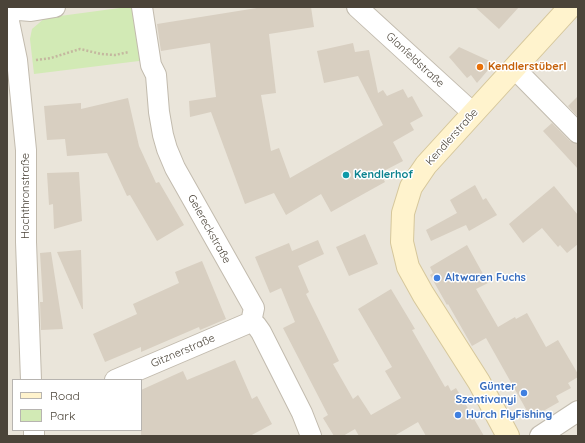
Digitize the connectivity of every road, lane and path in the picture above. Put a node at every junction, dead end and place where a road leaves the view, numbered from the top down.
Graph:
1 (55, 7) edge
2 (142, 7) edge
3 (357, 7) edge
4 (570, 7) edge
5 (7, 9) edge
6 (7, 12) edge
7 (148, 45) junction
8 (17, 60) junction
9 (515, 69) junction
10 (473, 113) junction
11 (578, 133) edge
12 (251, 322) junction
13 (31, 379) edge
14 (117, 379) edge
15 (578, 411) edge
16 (311, 436) edge
17 (508, 436) edge
18 (540, 436) edge

1 - 5 street
2 - 7 street, Geiereckstraße
3 - 10 street, Glanfeldstraße
4 - 9 street, Kendlerstraße
6 - 8 street, Hochthronstraße
7 - 8 path
7 - 12 street, Geiereckstraße
8 - 13 street, Hochthronstraße
9 - 10 street, Kendlerstraße
9 - 11 street
10 - 17 street, Kendlerstraße
12 - 14 street, Gitznerstraße
12 - 16 street
15 - 18 street

